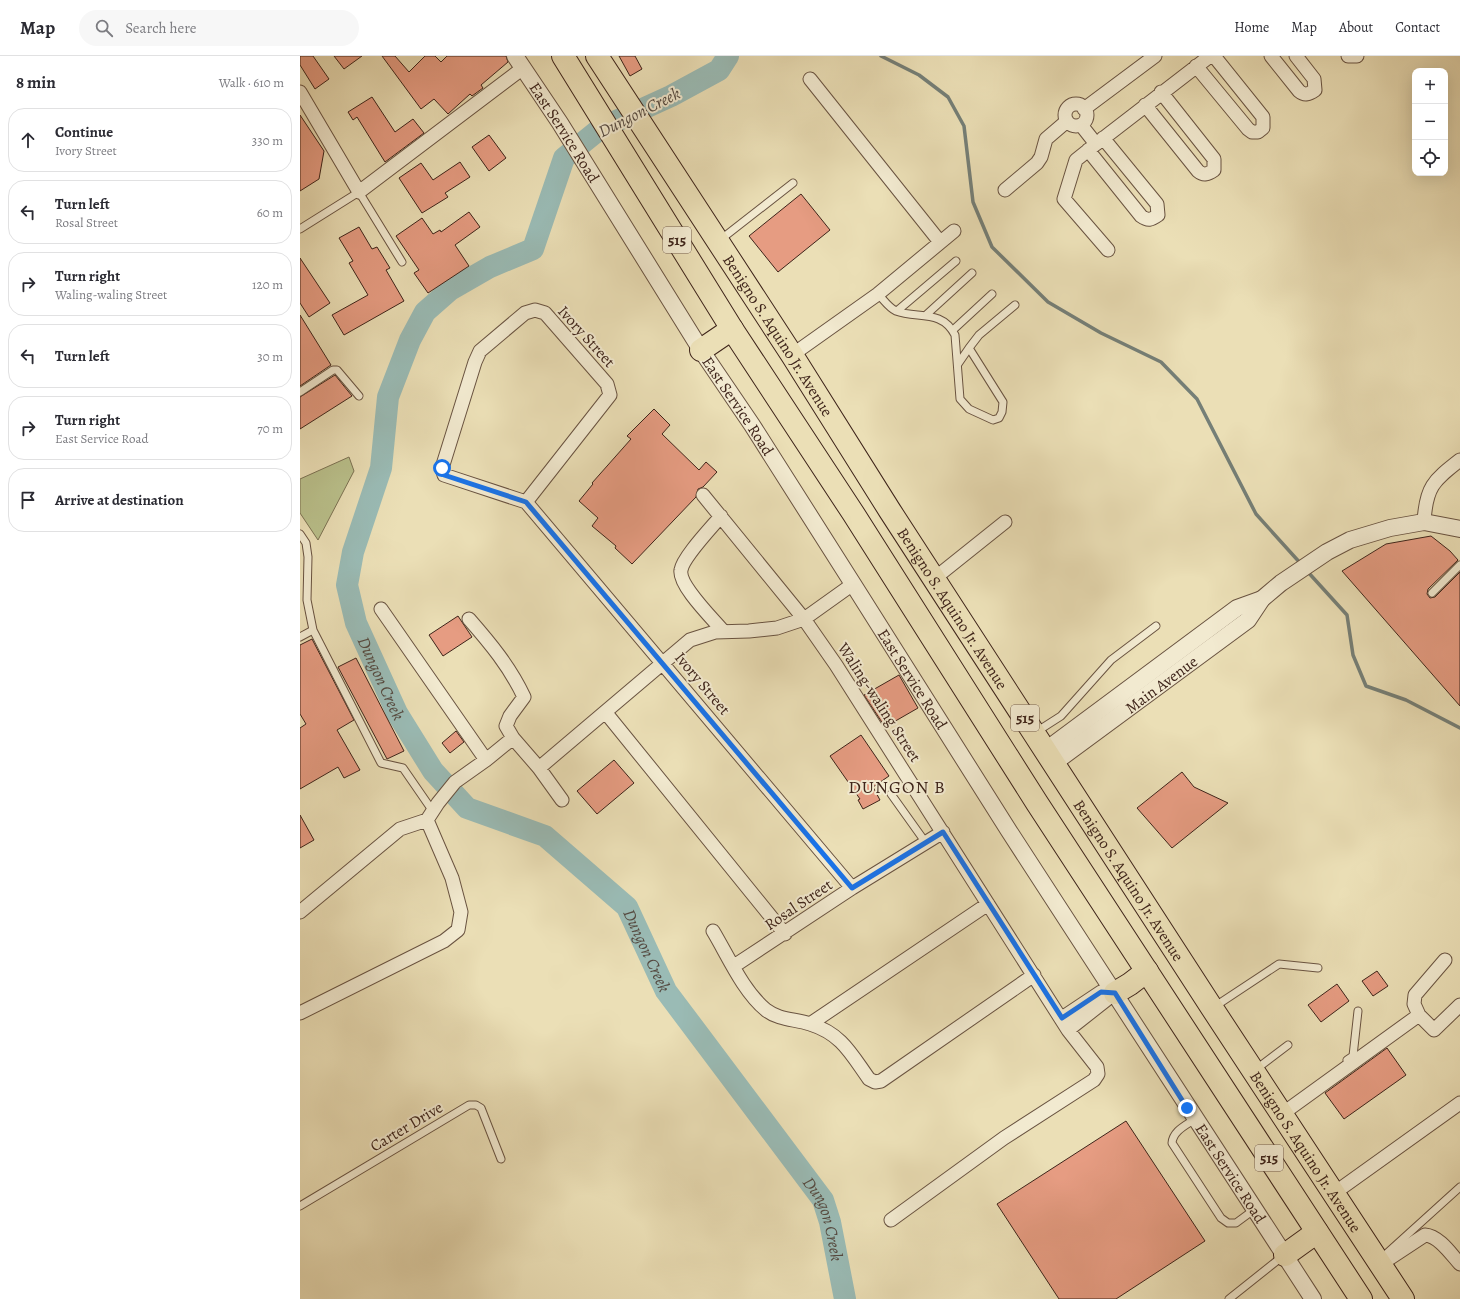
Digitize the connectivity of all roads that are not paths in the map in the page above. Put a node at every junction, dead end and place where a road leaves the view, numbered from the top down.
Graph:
1 (563, 56) edge
2 (597, 56) edge
3 (1155, 56) edge
4 (1210, 56) edge
5 (1214, 56) edge
6 (1271, 56) edge
7 (1296, 56) edge
8 (1348, 56) edge
9 (1357, 56) edge
10 (519, 62) edge
11 (1196, 66) junction
12 (810, 79) dead end
13 (300, 92) edge
14 (1161, 92) junction
15 (1145, 105) junction
16 (1084, 109) junction
17 (1067, 121) junction
18 (1080, 125) junction
19 (1095, 144) junction
20 (793, 183) dead end
21 (1004, 190) dead end
22 (359, 192) junction
23 (300, 229) edge
24 (954, 231) dead end
25 (718, 242) junction
26 (940, 242) junction
27 (1108, 250) dead end
28 (956, 261) dead end
29 (402, 262) dead end
30 (972, 273) dead end
31 (878, 294) junction
32 (992, 294) dead end
33 (1014, 305) dead end
34 (897, 311) junction
35 (926, 315) junction
36 (732, 329) junction
37 (953, 330) junction
38 (969, 348) junction
39 (701, 350) junction
40 (792, 355) junction
41 (958, 364) junction
42 (300, 392) edge
43 (358, 396) dead end
44 (1460, 460) edge
45 (703, 495) dead end
46 (526, 502) junction
47 (890, 511) junction
48 (721, 516) junction
49 (1005, 522) dead end
50 (1424, 522) junction
51 (861, 526) junction
52 (1460, 529) edge
53 (300, 534) edge
54 (1460, 565) edge
55 (935, 578) junction
56 (853, 584) junction
57 (1432, 594) dead end
58 (381, 609) dead end
59 (469, 619) dead end
60 (804, 619) junction
61 (1156, 626) dead end
62 (313, 630) junction
63 (723, 631) junction
64 (300, 638) edge
65 (664, 664) junction
66 (606, 713) junction
67 (513, 738) junction
68 (1045, 748) junction
69 (486, 760) junction
70 (539, 768) junction
71 (892, 794) dead end
72 (562, 800) dead end
73 (433, 811) junction
74 (943, 832) junction
75 (926, 843) junction
76 (1123, 869) junction
77 (1093, 887) junction
78 (852, 888) junction
79 (988, 904) junction
80 (300, 912) edge
81 (713, 931) dead end
82 (785, 934) junction
83 (1445, 960) dead end
84 (734, 966) junction
85 (1318, 968) dead end
86 (1147, 971) junction
87 (1034, 975) junction
88 (1115, 993) junction
89 (1460, 1005) edge
90 (1212, 1008) junction
91 (1358, 1011) dead end
92 (300, 1013) edge
93 (1419, 1015) junction
94 (810, 1024) junction
95 (1065, 1024) junction
96 (1288, 1046) dead end
97 (1253, 1071) junction
98 (1460, 1103) edge
99 (1281, 1111) junction
100 (1195, 1119) junction
101 (501, 1159) dead end
102 (1460, 1187) edge
103 (1333, 1194) junction
104 (300, 1206) edge
105 (1255, 1209) junction
106 (891, 1220) dead end
107 (1318, 1232) junction
108 (1285, 1255) junction
109 (1379, 1262) junction
110 (1460, 1264) edge
111 (1229, 1299) edge
112 (1313, 1299) edge
113 (1361, 1299) edge
114 (1403, 1299) edge

1 - 36 highway, Benigno S. Aquino Jr. Avenue / 515
2 - 25 highway, Benigno S. Aquino Jr. Avenue / 515
3 - 16 street
4 - 11 street
5 - 11 street
6 - 7 street
8 - 9 street
10 - 22 street
10 - 39 street, East Service Road
11 - 14 street
12 - 26 street
13 - 22 street
14 - 15 street
14 - 15 street
15 - 19 street
16 - 17 street
16 - 18 street
17 - 18 street
17 - 21 street
18 - 19 street
19 - 19 street
19 - 27 street
20 - 25 lane
22 - 23 lane
22 - 29 lane
24 - 26 street
25 - 40 highway, Benigno S. Aquino Jr. Avenue / 515
26 - 31 street
28 - 34 lane
30 - 35 lane
31 - 34 lane
31 - 40 street
32 - 37 lane
33 - 38 lane
34 - 35 lane
35 - 37 lane
36 - 39 highway
36 - 51 highway, Benigno S. Aquino Jr. Avenue / 515
37 - 41 lane
38 - 41 lane
38 - 41 lane
39 - 56 street, East Service Road
40 - 47 highway, Benigno S. Aquino Jr. Avenue / 515
42 - 43 lane
44 - 50 street
45 - 48 street, Waling-waling Street
46 - 46 street, Ivory Street
46 - 65 street, Ivory Street
47 - 51 highway
47 - 55 highway, Benigno S. Aquino Jr. Avenue / 515
48 - 60 street, Waling-waling Street
48 - 63 street
49 - 55 street
50 - 52 street, Main Avenue
50 - 68 street, Main Avenue
51 - 77 highway, Benigno S. Aquino Jr. Avenue / 515
53 - 62 lane
54 - 57 lane
55 - 68 highway, Benigno S. Aquino Jr. Avenue / 515
56 - 60 street
56 - 88 street, East Service Road
58 - 69 street
59 - 67 street
60 - 63 street
60 - 74 street, Waling-waling Street
61 - 68 lane
62 - 64 lane
62 - 73 lane
63 - 65 street
65 - 66 street
65 - 78 street, Ivory Street
66 - 70 street
66 - 82 street
67 - 69 street
67 - 70 street
68 - 76 highway, Benigno S. Aquino Jr. Avenue / 515
69 - 73 street
70 - 72 street
71 - 75 lane
73 - 80 street
73 - 92 street
74 - 75 street, Rosal Street
74 - 79 street, Waling-waling Street
75 - 78 street, Rosal Street
76 - 77 highway
76 - 90 highway, Benigno S. Aquino Jr. Avenue / 515
77 - 86 highway, Benigno S. Aquino Jr. Avenue / 515
78 - 82 street, Rosal Street
79 - 87 street, Waling-waling Street
79 - 94 street
81 - 84 street
82 - 84 street, Rosal Street
83 - 93 street
84 - 94 street
85 - 90 lane
86 - 88 highway
86 - 107 highway, Benigno S. Aquino Jr. Avenue / 515
87 - 94 street
87 - 95 street, Waling-waling Street
88 - 95 street
88 - 100 street, East Service Road
89 - 93 street
90 - 97 highway, Benigno S. Aquino Jr. Avenue / 515
91 - 99 lane
93 - 99 street
95 - 106 street, Waling-waling Street
96 - 97 lane
97 - 99 highway, Benigno S. Aquino Jr. Avenue / 515
98 - 103 street
99 - 103 highway, Benigno S. Aquino Jr. Avenue / 515
100 - 105 street, East Service Road
100 - 105 lane
101 - 104 lane, Carter Drive
102 - 109 lane
103 - 109 highway, Benigno S. Aquino Jr. Avenue / 515
105 - 108 street, East Service Road
107 - 108 highway
107 - 113 highway, Benigno S. Aquino Jr. Avenue / 515
108 - 111 lane
108 - 112 street, East Service Road
109 - 110 street
109 - 114 highway, Benigno S. Aquino Jr. Avenue / 515

